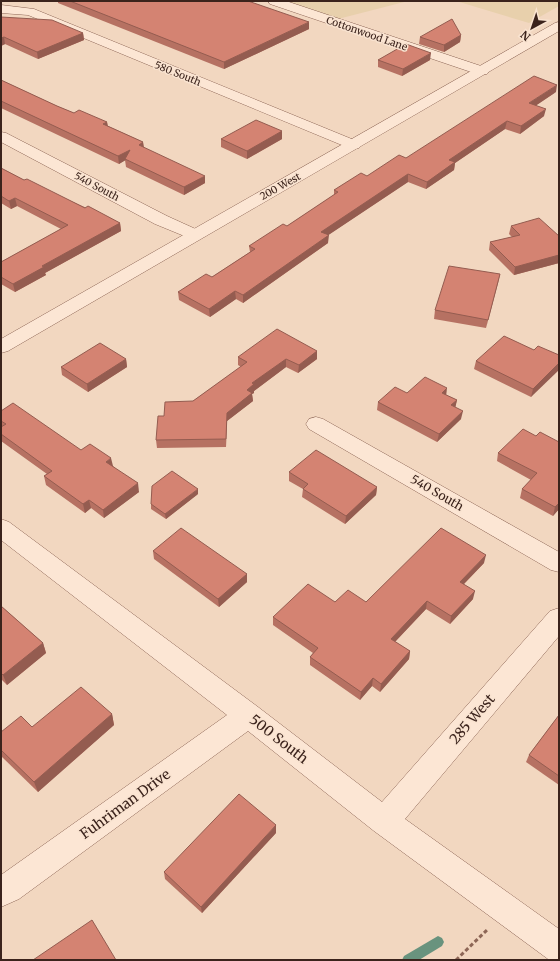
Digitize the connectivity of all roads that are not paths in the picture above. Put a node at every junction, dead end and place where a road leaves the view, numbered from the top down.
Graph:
1 (274, 1) edge
2 (1, 9) edge
3 (559, 26) edge
4 (482, 71) junction
5 (1, 136) edge
6 (354, 145) junction
7 (194, 235) junction
8 (1, 347) edge
9 (316, 424) dead end
10 (1, 528) edge
11 (559, 563) edge
12 (559, 618) edge
13 (248, 715) junction
14 (384, 821) junction
15 (1, 892) edge
16 (559, 948) edge

1 - 4 street, Cottonwood Lane
2 - 6 street, 580 South
3 - 4 street, 200 West
4 - 6 street, 200 West
5 - 7 street, 540 South
6 - 7 street, 200 West
7 - 8 street, 200 West
9 - 11 street, 540 South
10 - 13 street, 500 South
12 - 14 street, 285 West
13 - 14 street, 500 South
13 - 15 street, Fuhriman Drive
14 - 16 street, 500 South

